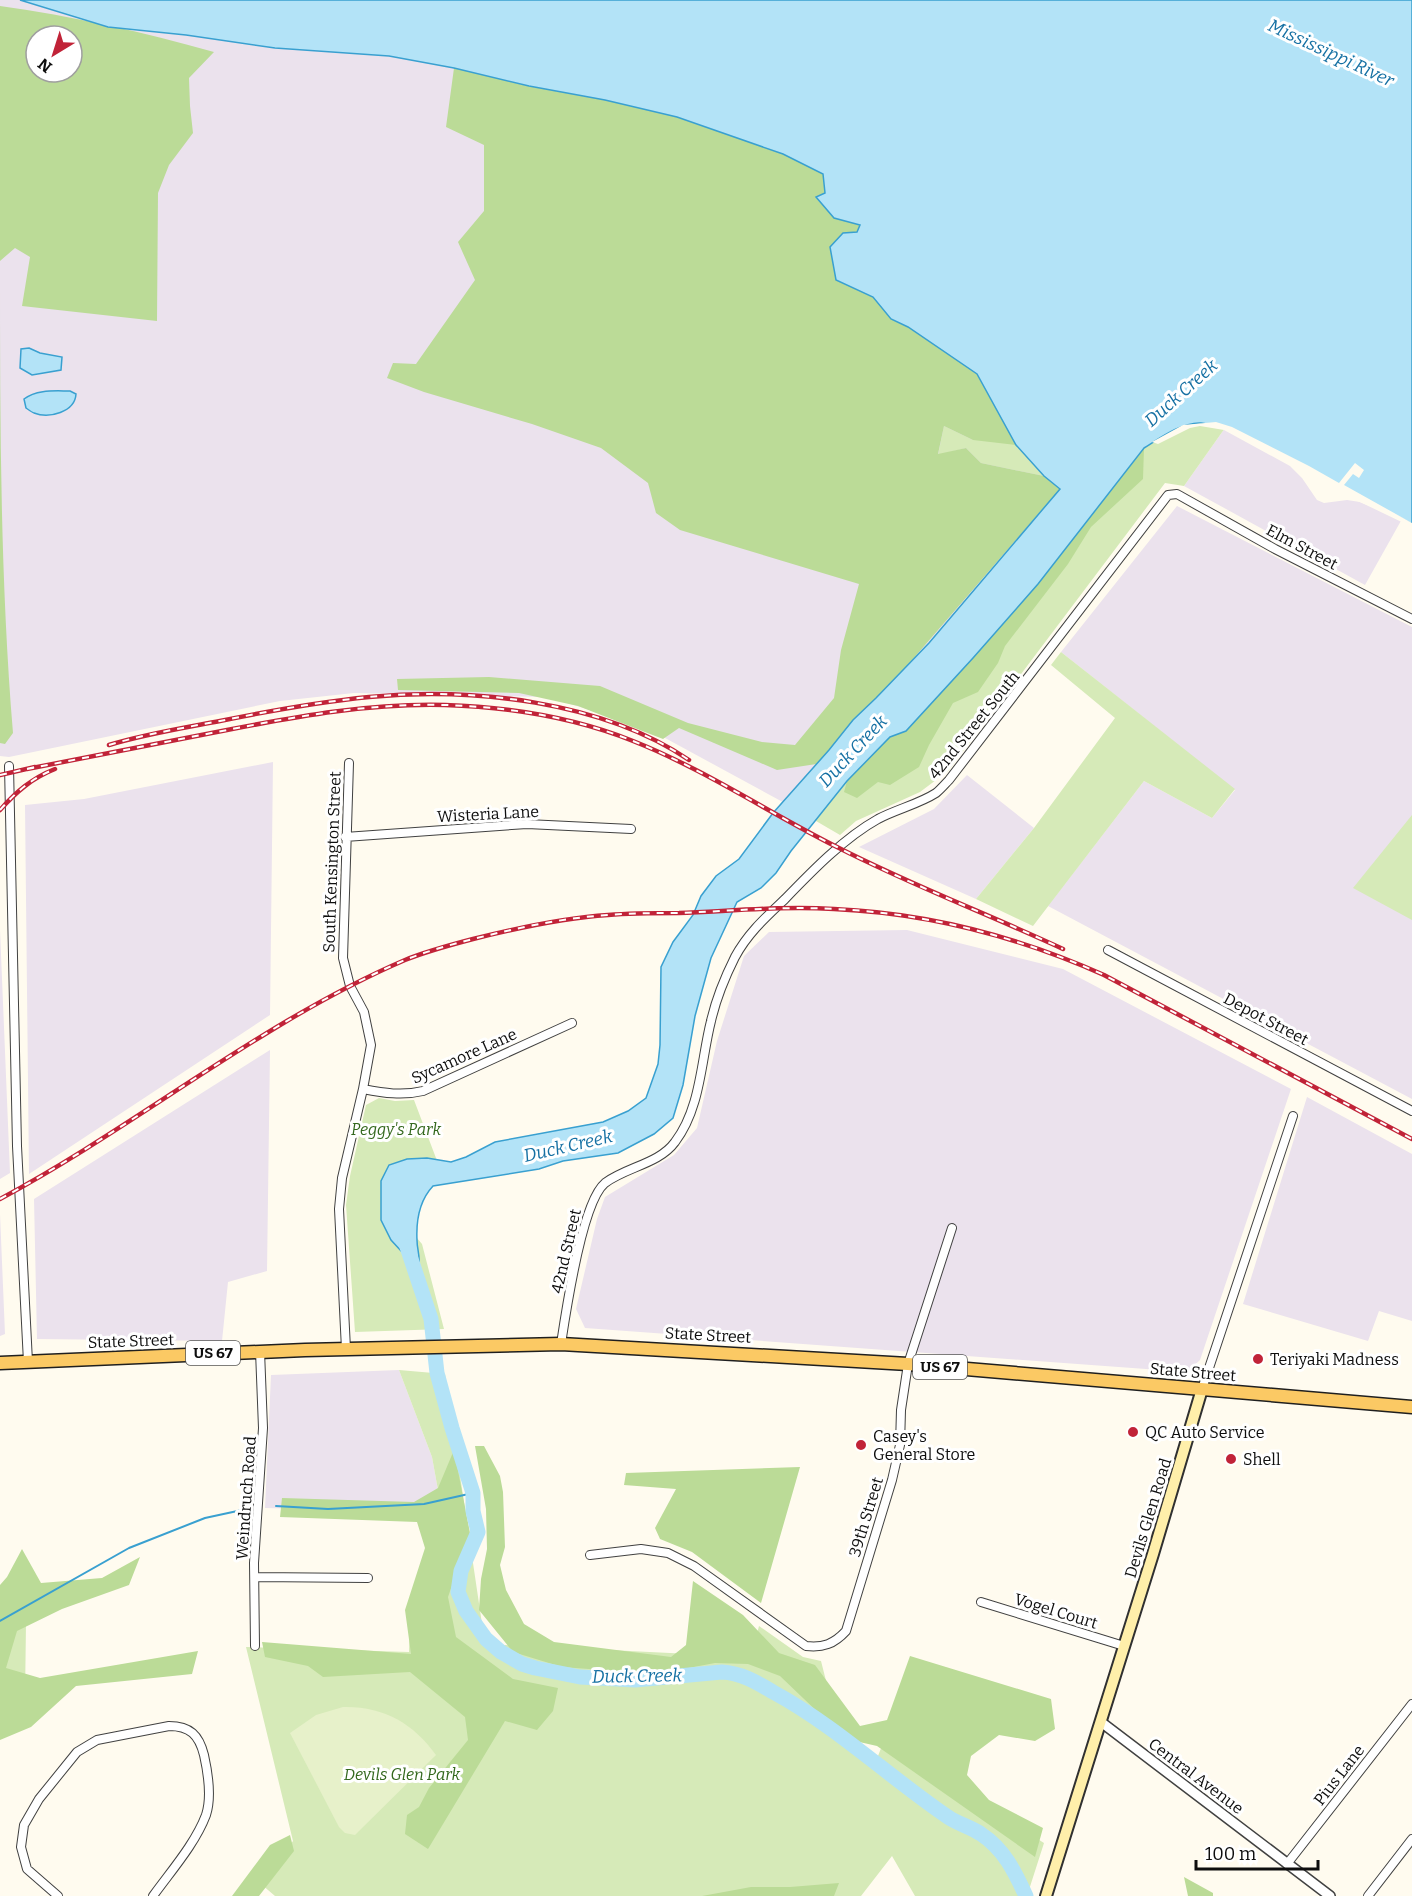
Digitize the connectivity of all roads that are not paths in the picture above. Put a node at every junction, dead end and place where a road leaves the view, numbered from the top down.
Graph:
1 (1182, 496) joint
2 (1412, 619) edge
3 (348, 763) dead end
4 (9, 766) dead end
5 (631, 829) dead end
6 (345, 837) junction
7 (1108, 950) dead end
8 (717, 1001) joint
9 (572, 1023) dead end
10 (363, 1089) junction
11 (1412, 1111) edge
12 (1293, 1116) dead end
13 (952, 1228) dead end
14 (561, 1344) junction
15 (346, 1348) junction
16 (260, 1352) junction
17 (28, 1362) junction
18 (0, 1363) edge
19 (908, 1364) junction
20 (1202, 1389) junction
21 (1412, 1407) edge
22 (590, 1555) dead end
23 (255, 1577) junction
24 (368, 1578) dead end
25 (981, 1602) dead end
26 (255, 1646) dead end
27 (1124, 1646) junction
28 (1412, 1704) edge
29 (1101, 1722) junction
30 (1412, 1839) edge
31 (1287, 1864) junction
32 (58, 1896) edge
33 (153, 1896) edge
34 (1046, 1896) edge
35 (1330, 1896) edge
36 (1368, 1896) edge

1 - 2 street, Elm Street
1 - 8 street, 42nd Street South
3 - 6 street, South Kensington Street
4 - 17 street
5 - 6 street, Wisteria Lane
6 - 10 street, South Kensington Street
7 - 11 street, Depot Street
8 - 14 street, 42nd Street
9 - 10 street, Sycamore Lane
10 - 15 street, South Kensington Street
12 - 20 street, Devils Glen Road
13 - 19 street, 39th Street
14 - 15 main road, State Street / US 67
14 - 19 main road, State Street / US 67
15 - 16 main road, State Street / US 67
16 - 17 main road, State Street / US 67
16 - 23 street, Weindruch Road
17 - 18 main road, State Street / US 67
19 - 20 main road, State Street / US 67
19 - 22 street, 39th Street
20 - 21 main road, State Street / US 67
20 - 27 main road, Devils Glen Road
23 - 24 street
23 - 26 street, Weindruch Road
25 - 27 street, Vogel Court
27 - 29 main road, Devils Glen Road
28 - 31 street, Pius Lane
29 - 31 street, Central Avenue
29 - 34 main road, Devils Glen Road
30 - 36 street
31 - 35 street, Central Avenue
32 - 33 street

